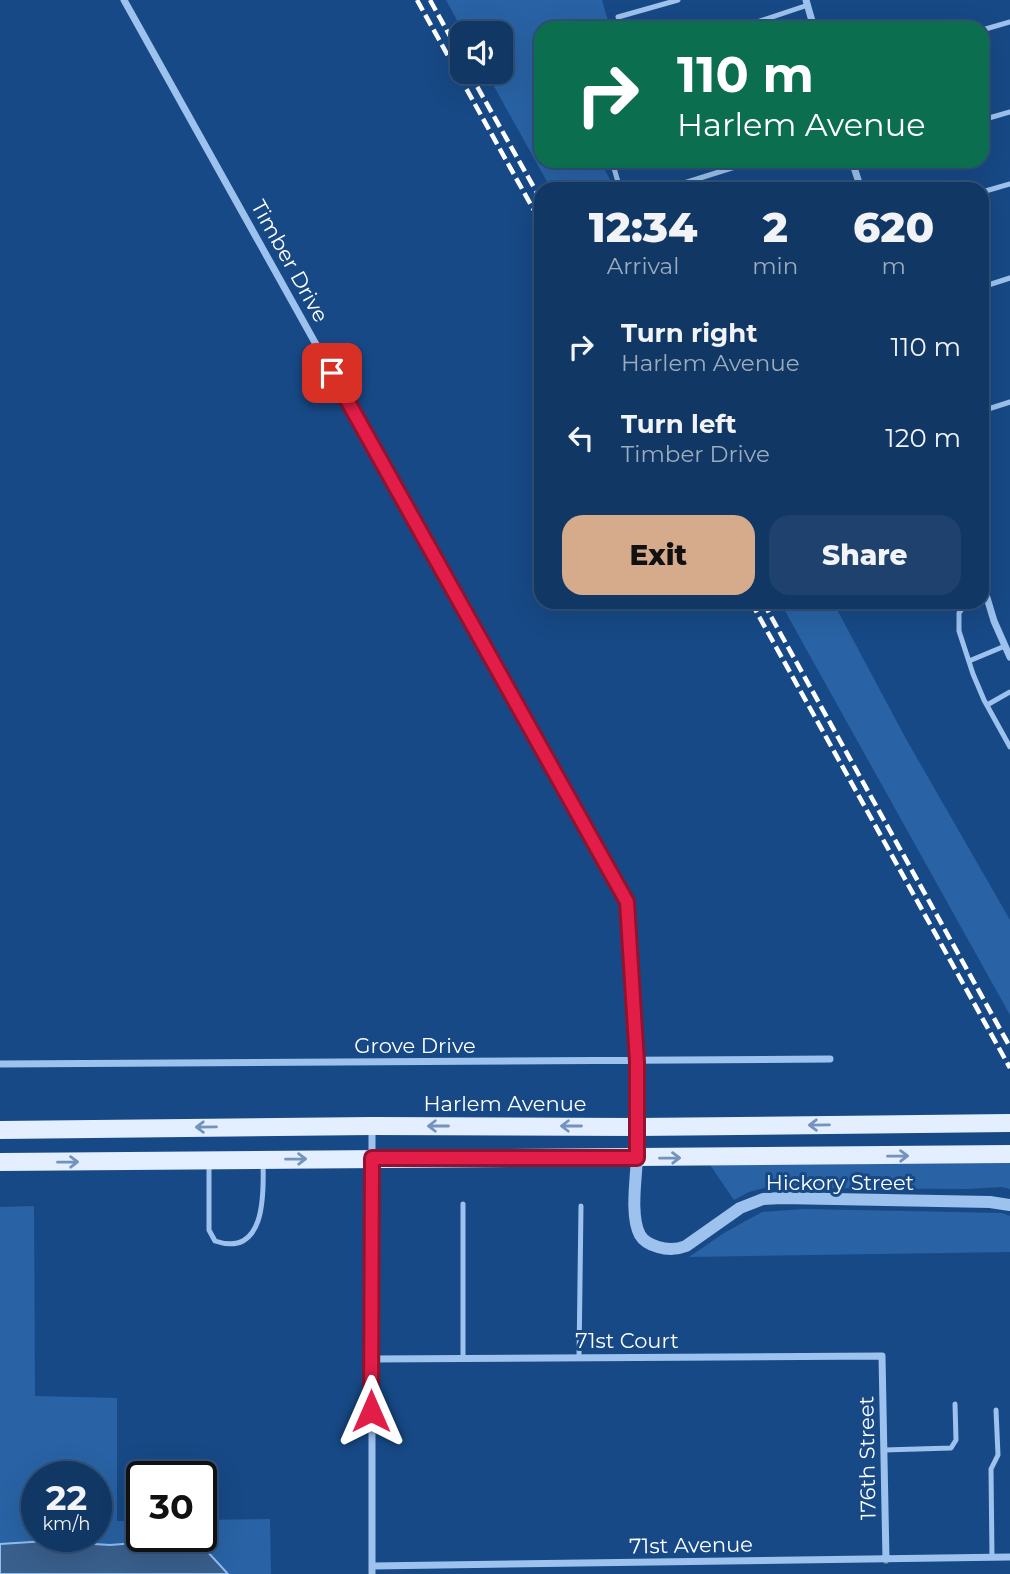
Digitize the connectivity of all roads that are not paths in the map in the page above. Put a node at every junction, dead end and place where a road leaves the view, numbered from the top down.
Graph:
1 (124, 0) edge
2 (678, 0) edge
3 (807, 3) edge
4 (618, 17) dead end
5 (758, 21) edge
6 (812, 21) edge
7 (1010, 22) edge
8 (989, 28) edge
9 (1010, 112) edge
10 (989, 118) edge
11 (732, 168) edge
12 (687, 182) edge
13 (1010, 184) edge
14 (989, 190) edge
15 (1010, 278) edge
16 (989, 285) edge
17 (1010, 402) edge
18 (989, 409) edge
19 (989, 608) edge
20 (961, 609) edge
21 (1005, 646) junction
22 (1010, 657) edge
23 (968, 661) junction
24 (1010, 692) edge
25 (987, 705) junction
26 (1008, 738) edge
27 (1010, 747) edge
28 (830, 1059) dead end
29 (637, 1062) junction
30 (0, 1064) edge
31 (1010, 1123) edge
32 (372, 1126) junction
33 (637, 1126) junction
34 (107, 1128) junction
35 (0, 1130) edge
36 (1010, 1154) edge
37 (372, 1158) junction
38 (637, 1158) junction
39 (209, 1160) junction
40 (263, 1160) junction
41 (108, 1161) junction
42 (0, 1162) edge
43 (463, 1204) dead end
44 (1010, 1205) edge
45 (582, 1206) dead end
46 (882, 1356) joint
47 (463, 1358) junction
48 (579, 1358) junction
49 (371, 1359) junction
50 (955, 1404) dead end
51 (996, 1410) dead end
52 (884, 1450) junction
53 (1010, 1557) edge
54 (992, 1558) junction
55 (886, 1560) junction
56 (372, 1570) edge

1 - 29 street, Timber Drive
2 - 4 lane
3 - 5 lane
3 - 6 street
7 - 8 lane
9 - 10 lane
11 - 12 lane
13 - 14 lane
15 - 16 lane
17 - 18 lane
19 - 21 street
20 - 23 lane
21 - 22 street
21 - 23 lane
23 - 25 lane
24 - 25 lane
25 - 26 lane
26 - 27 lane
28 - 29 street, Grove Drive
29 - 30 street, Grove Drive
29 - 33 street, Timber Drive
31 -> 33 main road, Harlem Avenue
33 -> 32 main road, Harlem Avenue
32 -> 34 main road, Harlem Avenue
32 - 37 street
33 - 38 street, Timber Drive
34 - 35 main road, Harlem Avenue
34 - 41 main road
38 -> 36 main road
37 - 38 main road
40 -> 37 main road
37 - 49 street
38 - 44 street, Hickory Street
39 - 40 main road
39 - 40 lane
39 - 41 main road
42 -> 41 main road
43 - 47 lane
45 - 48 lane
46 - 48 street, 71st Court
46 - 52 street, 176th Street
47 - 48 street, 71st Court
47 - 49 street, 71st Court
49 - 56 street
50 - 52 lane
51 - 54 lane
52 - 55 street, 176th Street
53 - 54 street, 71st Avenue
54 - 55 street, 71st Avenue
55 - 56 street, 71st Avenue

